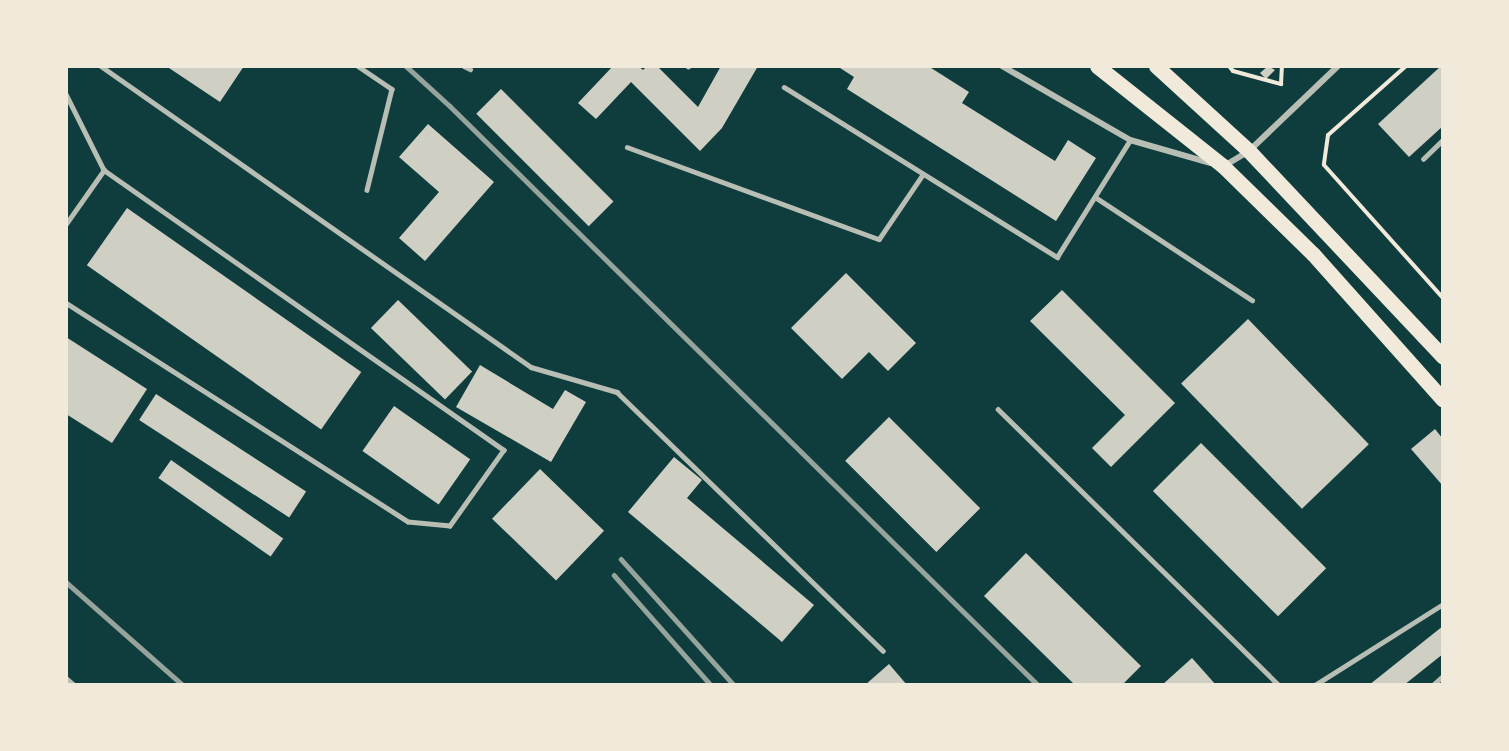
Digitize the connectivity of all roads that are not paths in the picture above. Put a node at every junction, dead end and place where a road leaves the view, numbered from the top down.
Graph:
1 (101, 66) edge
2 (358, 66) edge
3 (1002, 66) edge
4 (1097, 66) edge
5 (1156, 66) edge
6 (1338, 66) edge
7 (784, 87) dead end
8 (66, 94) edge
9 (1130, 140) junction
10 (1443, 140) edge
11 (627, 147) dead end
12 (1249, 151) junction
13 (1423, 159) dead end
14 (1222, 166) junction
15 (104, 170) junction
16 (923, 174) junction
17 (367, 190) dead end
18 (1095, 197) junction
19 (66, 224) edge
20 (1252, 300) dead end
21 (66, 303) edge
22 (1441, 352) edge
23 (1443, 400) edge
24 (998, 409) dead end
25 (1443, 604) edge
26 (883, 651) dead end
27 (1443, 676) edge
28 (66, 678) edge
29 (74, 685) edge
30 (1279, 685) edge
31 (1315, 685) edge
32 (1433, 685) edge

1 - 26 lane
2 - 17 lane
3 - 9 street
4 - 14 main road
5 - 12 main road
6 - 12 street
7 - 16 lane
8 - 15 lane
9 - 14 street
9 - 18 lane
10 - 13 lane
11 - 16 lane
12 - 14 street
12 - 22 main road
14 - 23 main road
15 - 19 lane
15 - 21 lane
16 - 18 lane
18 - 20 lane
24 - 30 lane
25 - 31 lane
27 - 32 lane
28 - 29 lane

